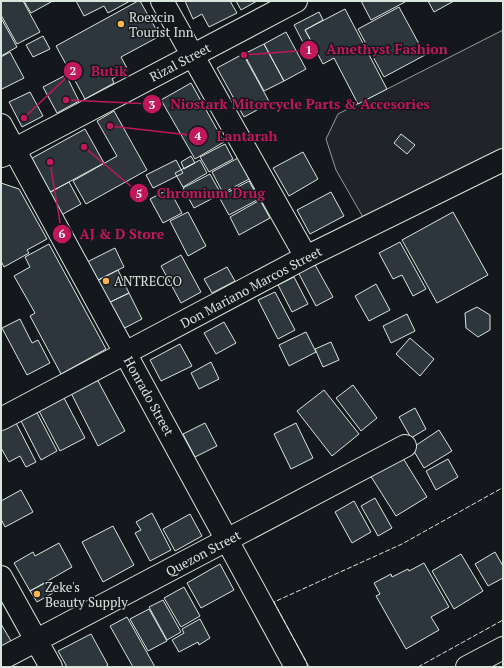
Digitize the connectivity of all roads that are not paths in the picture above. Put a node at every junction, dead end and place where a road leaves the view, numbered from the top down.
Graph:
1 (162, 1) edge
2 (296, 1) edge
3 (193, 55) junction
4 (1, 125) edge
5 (8, 153) edge
6 (503, 160) edge
7 (306, 257) junction
8 (125, 353) junction
9 (1, 419) edge
10 (405, 446) dead end
11 (227, 540) junction
12 (1, 576) edge
13 (37, 640) junction
14 (503, 648) edge
15 (1, 660) edge
16 (51, 667) edge
17 (296, 667) edge
18 (467, 667) edge

1 - 3 street
2 - 3 street, Rizal Street
3 - 5 street, Rizal Street
3 - 7 street
4 - 5 street, Honrado Street
5 - 8 street, Honrado Street
6 - 7 street, Don Mariano Marcos Street
7 - 8 street, Don Mariano Marcos Street
8 - 9 street, Don Mariano Marcos Street
8 - 11 street, Honrado Street
10 - 11 street, Quezon Street
11 - 13 street, Quezon Street
11 - 17 street, Honrado Street
12 - 13 street
13 - 15 street, Quezon Street
13 - 16 street
14 - 18 street

